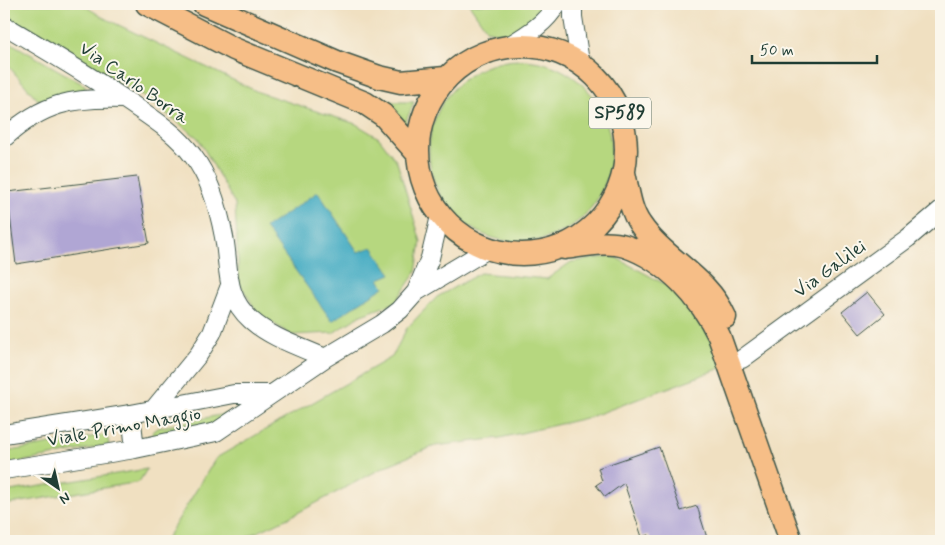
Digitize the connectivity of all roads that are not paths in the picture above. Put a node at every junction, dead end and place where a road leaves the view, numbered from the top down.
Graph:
1 (147, 4) edge
2 (204, 4) edge
3 (557, 4) edge
4 (573, 4) edge
5 (4, 25) edge
6 (510, 45) junction
7 (580, 62) junction
8 (445, 78) junction
9 (124, 99) junction
10 (4, 138) edge
11 (417, 152) junction
12 (624, 173) junction
13 (941, 210) edge
14 (440, 216) junction
15 (488, 249) junction
16 (556, 249) junction
17 (230, 288) junction
18 (416, 292) junction
19 (325, 358) junction
20 (742, 359) junction
21 (271, 394) junction
22 (153, 410) junction
23 (131, 414) junction
24 (4, 434) edge
25 (135, 449) junction
26 (4, 470) edge
27 (791, 541) edge
28 (807, 541) edge

1 - 11 main road
2 - 8 main road
3 - 6 street
4 - 7 street
5 - 9 street, Via Carlo Borra
6 - 7 main road, SP589
6 - 8 main road, SP589
7 - 12 main road, SP589
8 - 11 main road, SP589
9 - 10 street
9 - 17 street, Via Carlo Borra
11 - 14 main road, SP589
12 - 16 main road, SP589
12 - 20 main road, SP589
13 - 20 street, Via Galilei
14 - 15 main road, SP589
14 - 18 street
15 - 16 main road, SP589
15 - 18 street
16 - 27 main road, SP589
17 - 19 street, Via Carlo Borra
17 - 22 street, Via Carlo Borra
18 - 19 street, Viale Primo Maggio
19 - 21 street, Viale Primo Maggio
20 - 28 main road, SP589
21 - 22 street, Viale Primo Maggio
21 - 25 street, Viale Primo Maggio
22 - 23 street, Viale Primo Maggio
23 - 24 street, Viale Primo Maggio
23 - 25 street
25 - 26 street, Viale Primo Maggio

